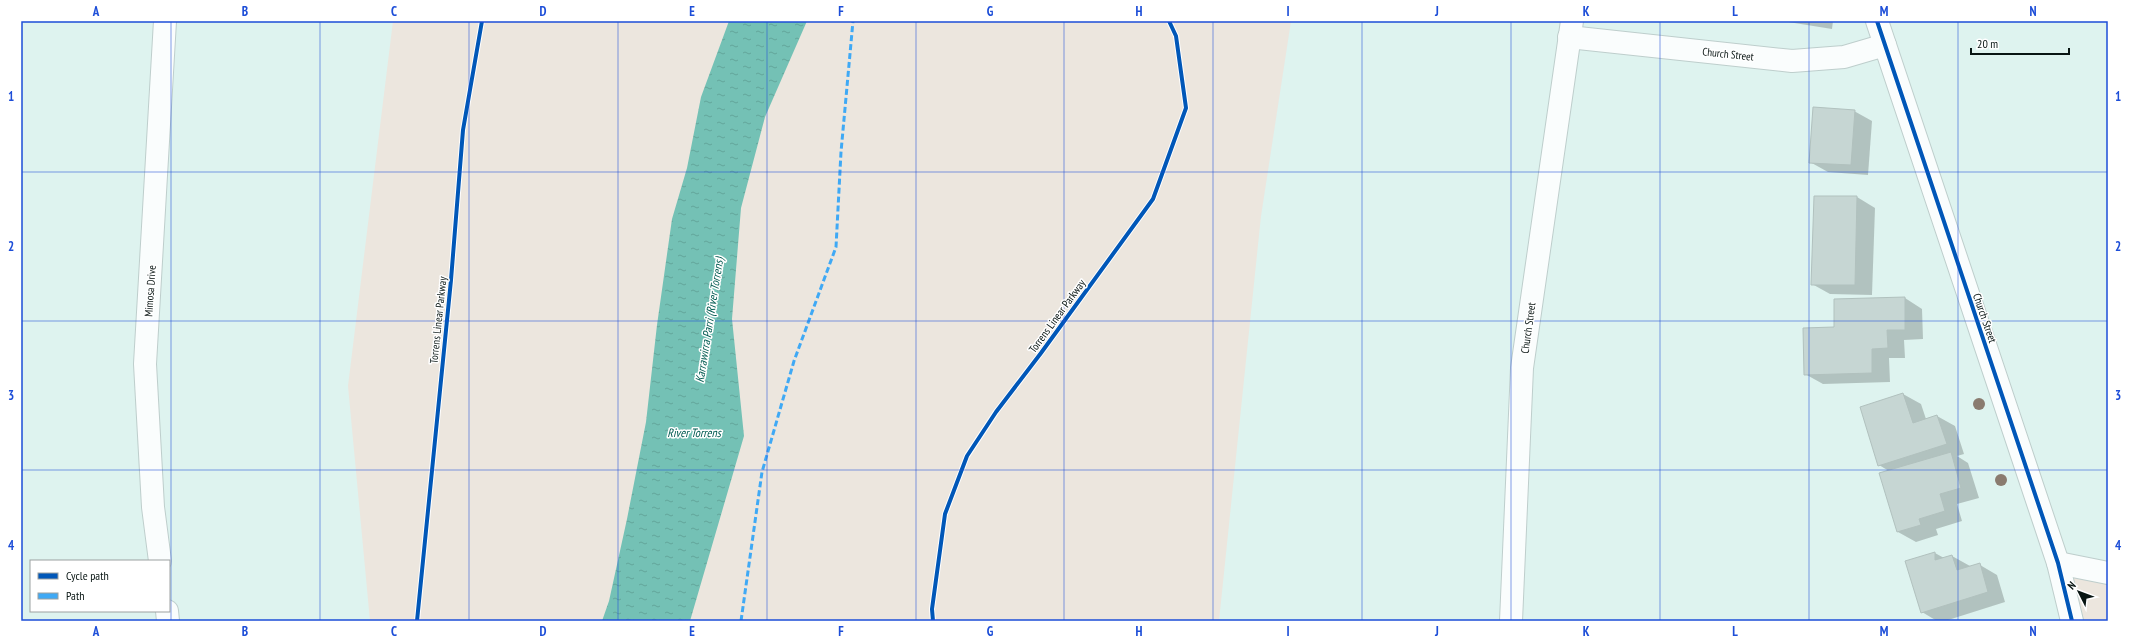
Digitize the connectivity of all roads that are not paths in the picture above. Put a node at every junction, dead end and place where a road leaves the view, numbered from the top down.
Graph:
1 (165, 21) edge
2 (1877, 21) edge
3 (1571, 29) edge
4 (1884, 45) junction
5 (160, 560) edge
6 (2058, 563) junction
7 (2108, 573) edge
8 (1511, 621) edge
9 (2072, 621) edge

1 - 5 street, Mimosa Drive
2 - 4 street, Church Street
3 - 4 street, Church Street
3 - 8 street, Church Street
4 - 6 street, Church Street
6 - 7 street
6 - 9 street, Church Street

